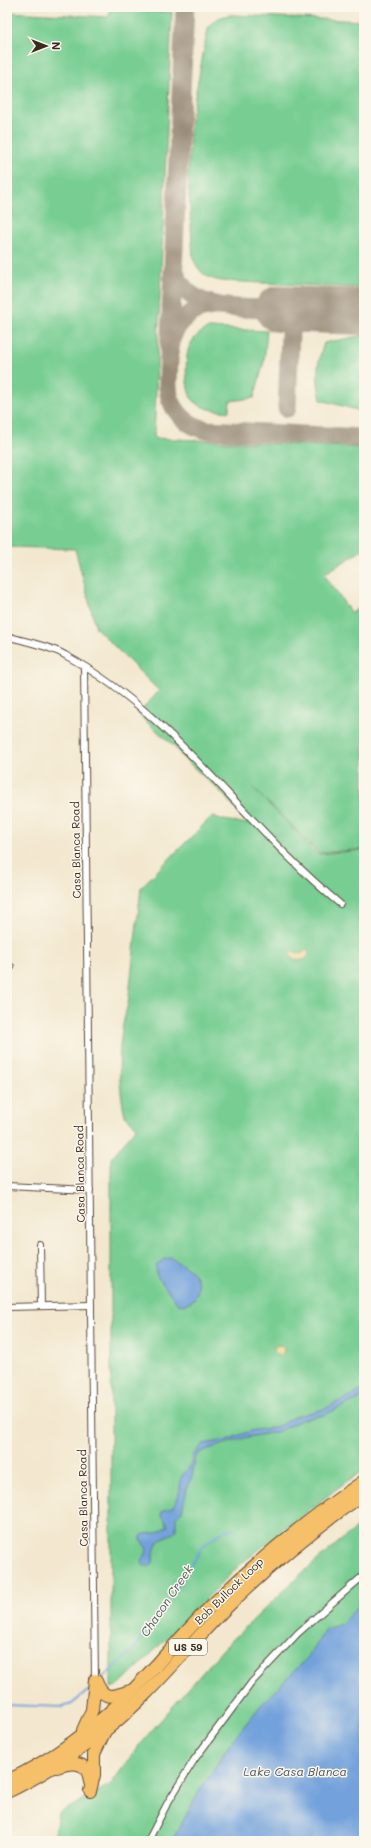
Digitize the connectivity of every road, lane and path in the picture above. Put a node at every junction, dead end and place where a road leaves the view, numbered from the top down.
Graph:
1 (7, 636) edge
2 (84, 667) junction
3 (340, 904) dead end
4 (7, 1186) edge
5 (90, 1190) junction
6 (40, 1245) dead end
7 (91, 1305) junction
8 (41, 1306) junction
9 (7, 1307) edge
10 (364, 1481) edge
11 (364, 1494) edge
12 (364, 1575) edge
13 (95, 1680) junction
14 (133, 1690) junction
15 (107, 1728) junction
16 (81, 1734) junction
17 (52, 1768) junction
18 (14, 1777) edge
19 (7, 1792) edge
20 (7, 1798) edge
21 (148, 1841) edge

1 - 2 street
2 - 3 street
2 - 5 street, Casa Blanca Road
4 - 5 street
5 - 7 street, Casa Blanca Road
6 - 8 street
7 - 8 street
7 - 13 street, Casa Blanca Road
8 - 9 street
10 - 14 highway, Bob Bullock Loop / US 59
11 - 15 highway, Bob Bullock Loop / US 59
12 - 21 street
13 - 14 highway
13 - 16 highway
14 - 16 highway, Bob Bullock Loop / US 59
15 - 17 highway, Bob Bullock Loop / US 59
15 - 17 highway
16 - 18 highway, Bob Bullock Loop / US 59
17 - 18 highway, Bob Bullock Loop / US 59
18 - 19 highway, Bob Bullock Loop
18 - 20 highway, US 59

